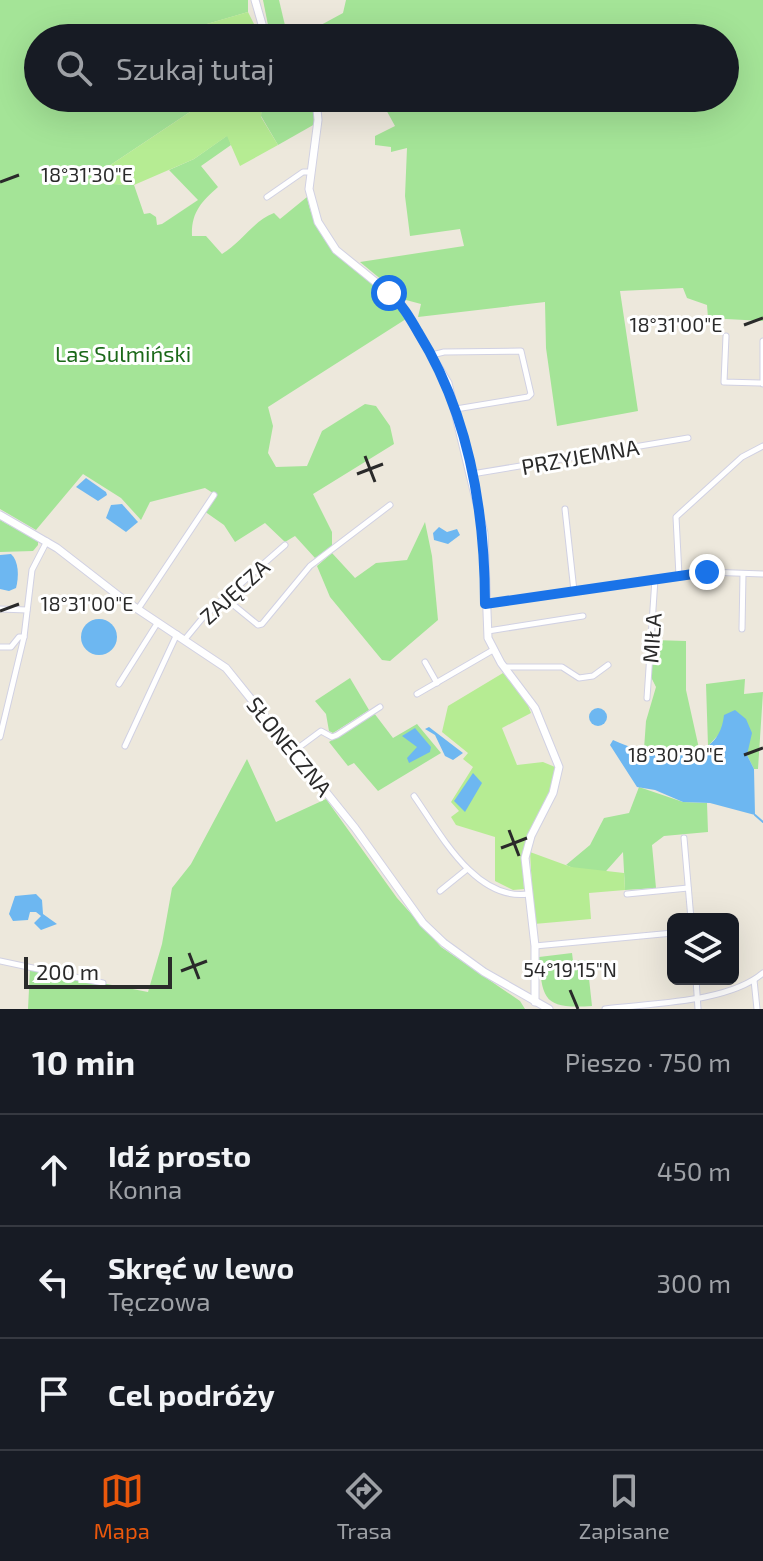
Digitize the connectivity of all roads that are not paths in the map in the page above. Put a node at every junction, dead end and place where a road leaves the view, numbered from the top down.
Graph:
1 (255, 0) edge
2 (262, 24) edge
3 (317, 112) edge
4 (310, 172) junction
5 (267, 197) dead end
6 (726, 336) dead end
7 (763, 341) edge
8 (432, 355) junction
9 (762, 384) edge
10 (456, 409) junction
11 (688, 438) dead end
12 (763, 446) edge
13 (472, 474) junction
14 (214, 495) dead end
15 (390, 505) dead end
16 (565, 509) dead end
17 (0, 515) edge
18 (47, 541) junction
19 (285, 545) dead end
20 (743, 574) junction
21 (763, 574) edge
22 (679, 576) junction
23 (655, 579) junction
24 (574, 591) junction
25 (225, 598) junction
26 (485, 604) junction
27 (0, 609) edge
28 (138, 609) junction
29 (27, 610) junction
30 (583, 616) dead end
31 (158, 621) junction
32 (742, 629) dead end
33 (487, 631) junction
34 (178, 633) junction
35 (24, 637) junction
36 (186, 638) junction
37 (0, 647) edge
38 (493, 650) junction
39 (425, 662) dead end
40 (608, 665) dead end
41 (504, 668) junction
42 (437, 683) junction
43 (119, 684) dead end
44 (417, 694) dead end
45 (647, 698) dead end
46 (4, 700) edge
47 (380, 707) dead end
48 (0, 737) edge
49 (125, 746) dead end
50 (294, 751) junction
51 (414, 796) dead end
52 (684, 838) dead end
53 (466, 870) junction
54 (688, 888) junction
55 (440, 891) dead end
56 (528, 894) junction
57 (627, 894) dead end
58 (690, 913) edge
59 (667, 934) edge
60 (535, 946) junction
61 (0, 961) edge
62 (763, 973) edge
63 (754, 980) junction
64 (103, 983) dead end
65 (696, 985) edge
66 (697, 997) junction
67 (535, 1002) junction
68 (549, 1009) edge
69 (605, 1009) edge
70 (698, 1009) edge
71 (757, 1009) edge

1 - 2 street
3 - 4 street
4 - 5 street
4 - 8 street
6 - 9 street
7 - 9 street
8 - 10 street
8 - 10 street
10 - 13 street
11 - 13 street, PRZYJEMNA
12 - 22 street
13 - 26 street
14 - 28 street
15 - 25 street
16 - 24 street
17 - 18 street, SŁONECZNA
18 - 28 street, SŁONECZNA
18 - 29 street
19 - 25 street, ZAJĘCZA
20 - 21 street
20 - 22 street
20 - 32 street
22 - 23 street
23 - 24 street
23 - 45 street, MIŁA
24 - 26 street
25 - 36 street, ZAJĘCZA
26 - 33 street
27 - 29 street
28 - 31 street, SŁONECZNA
29 - 35 street
30 - 33 street
31 - 34 street, SŁONECZNA
31 - 43 street
33 - 38 street
34 - 36 street, SŁONECZNA
34 - 49 street
35 - 37 street
35 - 46 street
36 - 50 street, SŁONECZNA
38 - 41 street
38 - 42 street
39 - 42 street
40 - 41 street
41 - 56 street
42 - 44 street
46 - 48 street
47 - 50 street
50 - 67 street, SŁONECZNA
51 - 53 street
52 - 54 street
53 - 55 street
53 - 56 street
54 - 57 street
54 - 58 street
56 - 60 street
59 - 60 street
60 - 67 street
61 - 64 street
62 - 63 street
63 - 66 street
63 - 71 street
65 - 66 street
66 - 69 street
66 - 70 street
67 - 68 street, SŁONECZNA

